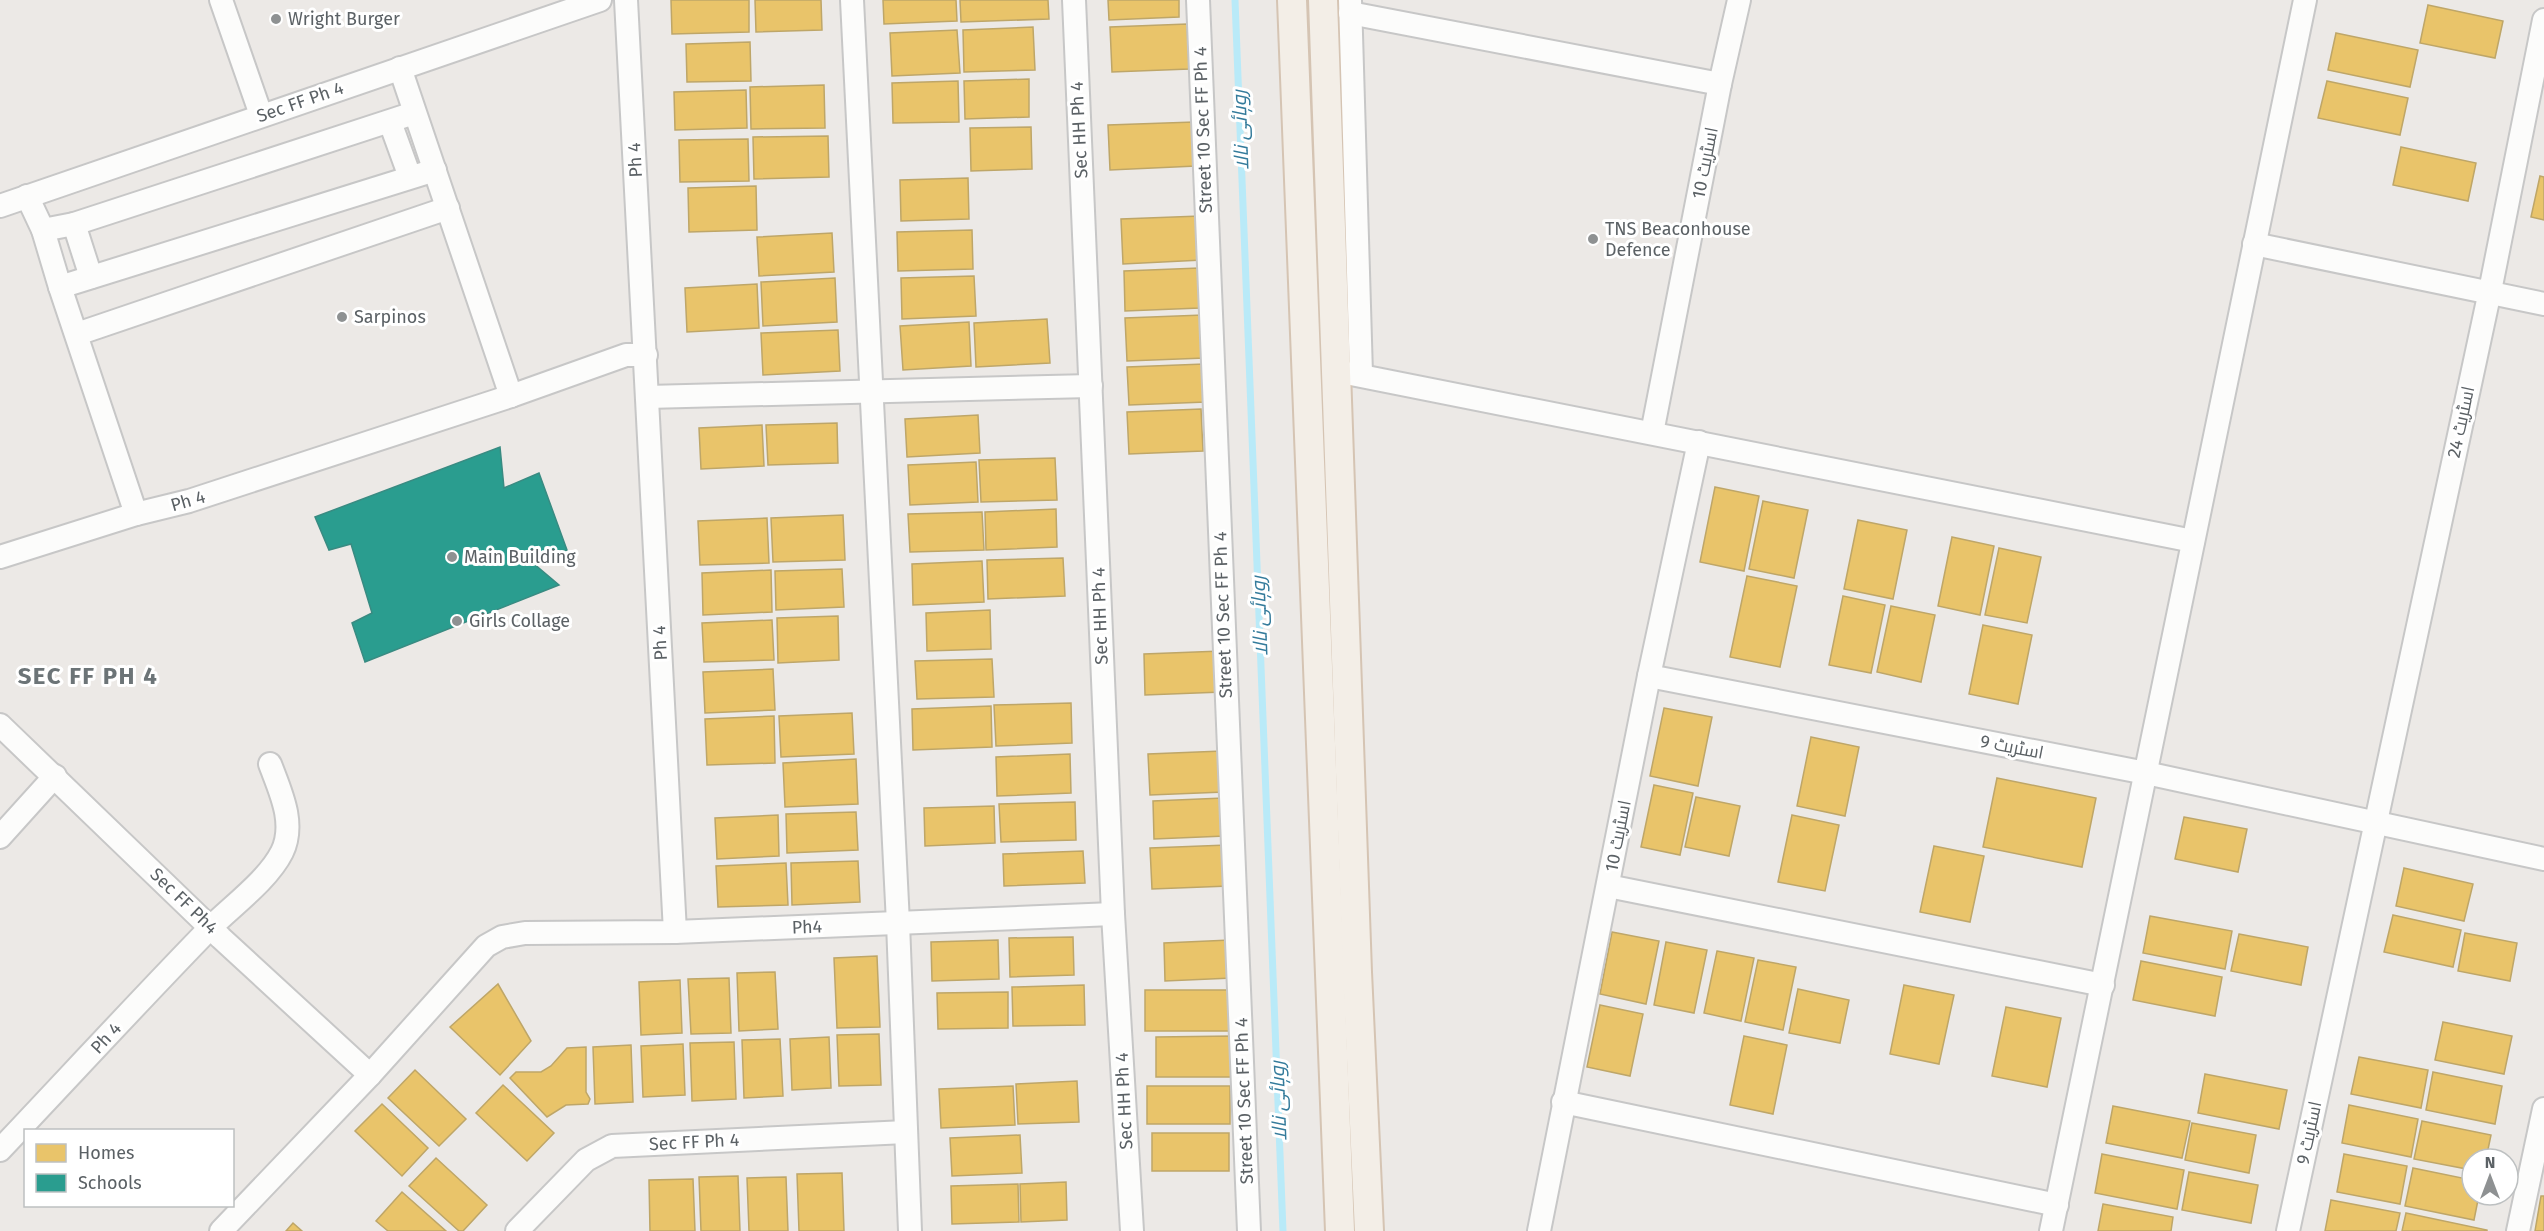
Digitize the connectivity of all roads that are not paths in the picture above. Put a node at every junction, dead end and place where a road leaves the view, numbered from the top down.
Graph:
1 (220, 0) edge
2 (600, 0) edge
3 (626, 0) edge
4 (852, 0) edge
5 (1074, 0) edge
6 (1198, 0) edge
7 (1292, 0) edge
8 (1323, 0) edge
9 (1739, 0) edge
10 (2305, 0) edge
11 (1350, 6) edge
12 (2544, 20) edge
13 (400, 68) junction
14 (1339, 77) junction
15 (1720, 84) junction
16 (414, 113) junction
17 (261, 116) junction
18 (390, 122) junction
19 (435, 171) junction
20 (410, 177) junction
21 (27, 196) junction
22 (0, 206) edge
23 (448, 208) junction
24 (74, 224) junction
25 (43, 230) junction
26 (2254, 244) junction
27 (91, 277) junction
28 (60, 287) junction
29 (2490, 291) junction
30 (2544, 304) edge
31 (76, 334) junction
32 (645, 355) junction
33 (1349, 373) junction
34 (1091, 386) junction
35 (870, 391) junction
36 (511, 396) junction
37 (647, 397) junction
38 (1652, 433) junction
39 (1699, 442) junction
40 (136, 514) junction
41 (2193, 541) junction
42 (0, 557) edge
43 (1649, 676) junction
44 (0, 725) edge
45 (270, 764) dead end
46 (2146, 773) junction
47 (55, 776) junction
48 (2375, 823) junction
49 (0, 837) edge
50 (2544, 859) edge
51 (1608, 886) junction
52 (1113, 914) junction
53 (898, 923) junction
54 (211, 927) junction
55 (675, 932) junction
56 (2103, 985) junction
57 (370, 1075) junction
58 (1563, 1102) junction
59 (2544, 1109) edge
60 (906, 1132) junction
61 (0, 1150) edge
62 (2057, 1205) junction
63 (221, 1231) edge
64 (517, 1231) edge
65 (910, 1231) edge
66 (1132, 1231) edge
67 (1249, 1231) edge
68 (1340, 1231) edge
69 (1369, 1231) edge
70 (1539, 1231) edge
71 (2051, 1231) edge
72 (2288, 1231) edge
73 (2518, 1231) edge

1 - 17 street
2 - 13 street, Sec FF Ph 4
3 - 32 street, Ph 4
4 - 35 street
5 - 34 street, Sec HH Ph 4
6 - 67 street, Street 10 Sec FF Ph 4
7 - 68 main road
8 - 14 main road
9 - 15 street, اسٹریٹ 10
10 - 26 street
11 - 14 street
11 - 15 street
12 - 29 street, اسٹریٹ 24
13 - 16 street
13 - 17 street, Sec FF Ph 4
14 - 33 main road
15 - 38 street, اسٹریٹ 10
16 - 18 street
16 - 19 street
17 - 21 street, Sec FF Ph 4
18 - 20 street
18 - 24 street
19 - 20 street
19 - 23 street
20 - 27 street
21 - 22 street, Sec FF Ph 4
21 - 25 street
23 - 31 street
23 - 36 street
24 - 25 street
24 - 27 street
25 - 28 street
26 - 29 street
26 - 41 street
27 - 28 street
28 - 31 street
29 - 30 street
29 - 48 street, اسٹریٹ 24
31 - 40 street
32 - 36 street, Ph 4
32 - 37 street, Ph 4
33 - 38 street
33 - 69 main road
34 - 35 street
34 - 52 street, Sec HH Ph 4
35 - 37 street
35 - 53 street
36 - 40 street, Ph 4
37 - 55 street, Ph 4
38 - 39 street
39 - 41 street
39 - 43 street, اسٹریٹ 10
40 - 42 street, Ph 4
41 - 46 street
43 - 46 street, اسٹریٹ 9
43 - 51 street, اسٹریٹ 10
44 - 47 street, Sec FF Ph4
45 - 54 street, Ph 4
46 - 48 street, اسٹریٹ 9
46 - 56 street
47 - 49 street
47 - 54 street, Sec FF Ph4
48 - 50 street, اسٹریٹ 9
48 - 72 street, اسٹریٹ 9
51 - 56 street
51 - 58 street, اسٹریٹ 10
52 - 53 street, Ph4
52 - 66 street, Sec HH Ph 4
53 - 55 street, Ph4
53 - 60 street
54 - 57 street, Sec FF Ph4
54 - 61 street, Ph 4
55 - 57 street, Ph4
56 - 62 street
57 - 63 street
58 - 62 street
58 - 70 street, اسٹریٹ 10
59 - 73 street
60 - 64 street, Sec FF Ph 4
60 - 65 street
62 - 71 street

